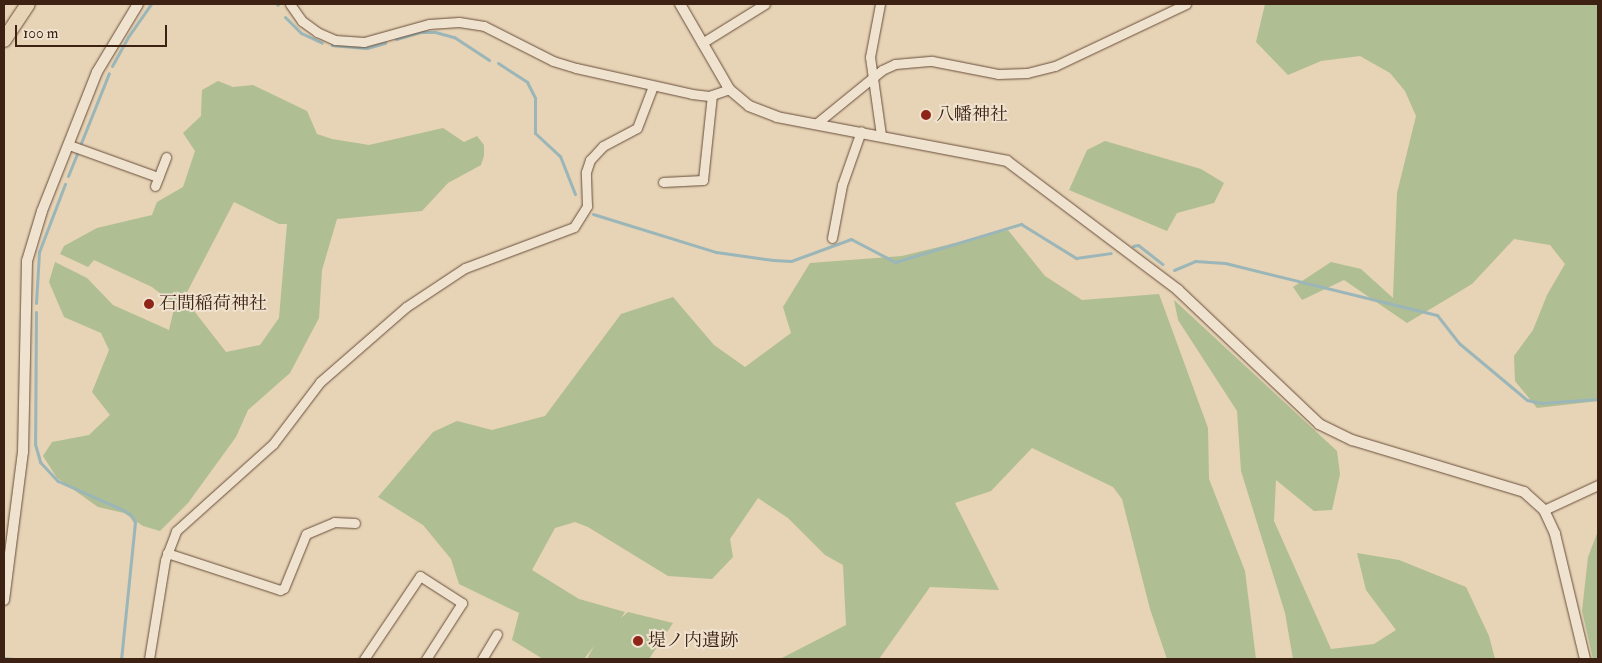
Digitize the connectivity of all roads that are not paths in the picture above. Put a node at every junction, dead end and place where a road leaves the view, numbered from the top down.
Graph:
1 (28, 4) edge
2 (138, 4) edge
3 (290, 4) edge
4 (680, 4) edge
5 (764, 4) edge
6 (880, 4) edge
7 (1186, 4) edge
8 (4, 40) edge
9 (702, 43) junction
10 (872, 77) junction
11 (653, 86) junction
12 (729, 89) junction
13 (712, 95) junction
14 (816, 123) junction
15 (861, 131) junction
16 (881, 135) junction
17 (69, 145) junction
18 (166, 157) dead end
19 (158, 177) junction
20 (663, 182) dead end
21 (155, 186) dead end
22 (832, 238) dead end
23 (1598, 485) edge
24 (1544, 510) junction
25 (355, 523) dead end
26 (167, 553) junction
27 (4, 600) edge
28 (498, 634) dead end
29 (149, 659) edge
30 (364, 659) edge
31 (426, 659) edge
32 (482, 659) edge
33 (1585, 659) edge

1 - 8 highway
2 - 17 street
3 - 11 street
4 - 9 street
5 - 9 street
6 - 10 street
7 - 10 street
9 - 12 street
10 - 14 street
10 - 16 street
11 - 13 street
11 - 26 street
12 - 13 street
12 - 14 street
13 - 20 street
14 - 15 street
15 - 16 street
15 - 22 street
16 - 24 street
17 - 19 street
17 - 27 street
18 - 19 street
19 - 21 street
23 - 24 street
24 - 33 street
25 - 26 street
26 - 29 street
28 - 32 street
30 - 31 street

